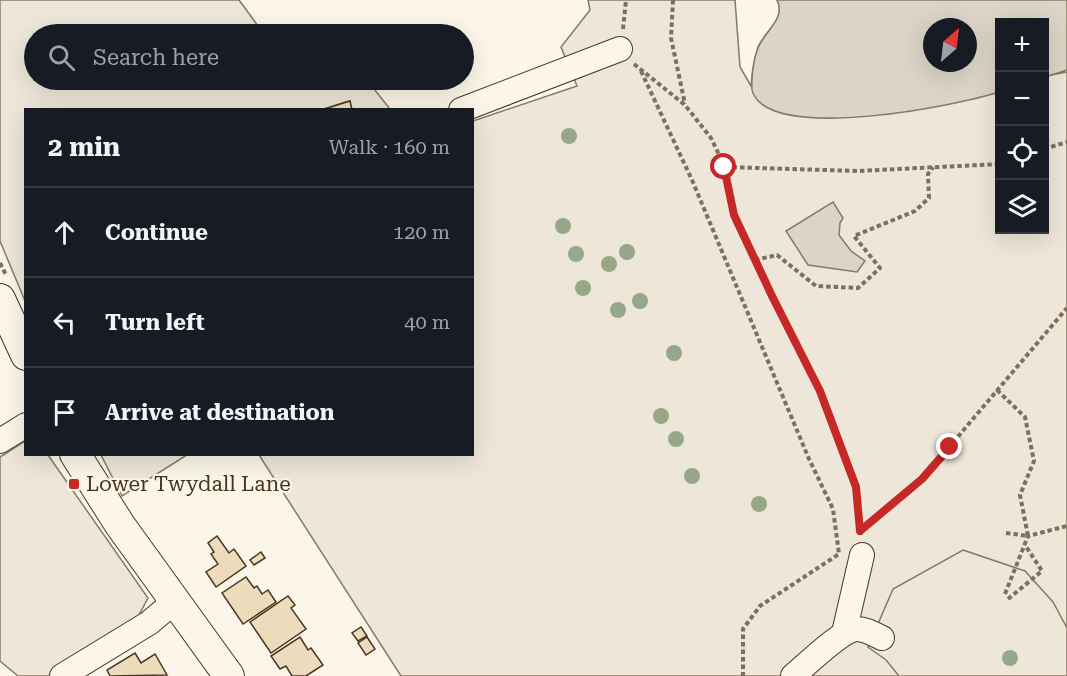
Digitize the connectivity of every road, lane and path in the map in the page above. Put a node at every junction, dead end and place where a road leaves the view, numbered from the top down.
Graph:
1 (673, 0) edge
2 (620, 49) dead end
3 (685, 105) junction
4 (466, 108) edge
5 (1067, 142) edge
6 (1049, 147) edge
7 (995, 164) edge
8 (724, 167) junction
9 (933, 167) junction
10 (755, 260) junction
11 (0, 299) edge
12 (1067, 308) edge
13 (24, 351) edge
14 (997, 390) junction
15 (24, 426) edge
16 (0, 441) edge
17 (76, 456) edge
18 (1067, 526) edge
19 (1006, 533) dead end
20 (1029, 536) junction
21 (1025, 545) junction
22 (862, 555) dead end
23 (175, 602) junction
24 (844, 633) junction
25 (882, 638) dead end
26 (62, 676) edge
27 (229, 676) edge
28 (743, 676) edge
29 (793, 676) edge

1 - 3 path
2 - 4 street
3 - 8 path
3 - 28 path
5 - 6 path
7 - 9 path
8 - 9 path
8 - 10 path
9 - 10 path
10 - 14 path
11 - 13 main road
12 - 14 path
14 - 20 path
15 - 16 street
17 - 23 main road
18 - 20 path
19 - 20 path
20 - 21 path
21 - 21 path
22 - 24 street
23 - 26 street
23 - 27 main road
24 - 25 street
24 - 29 street

